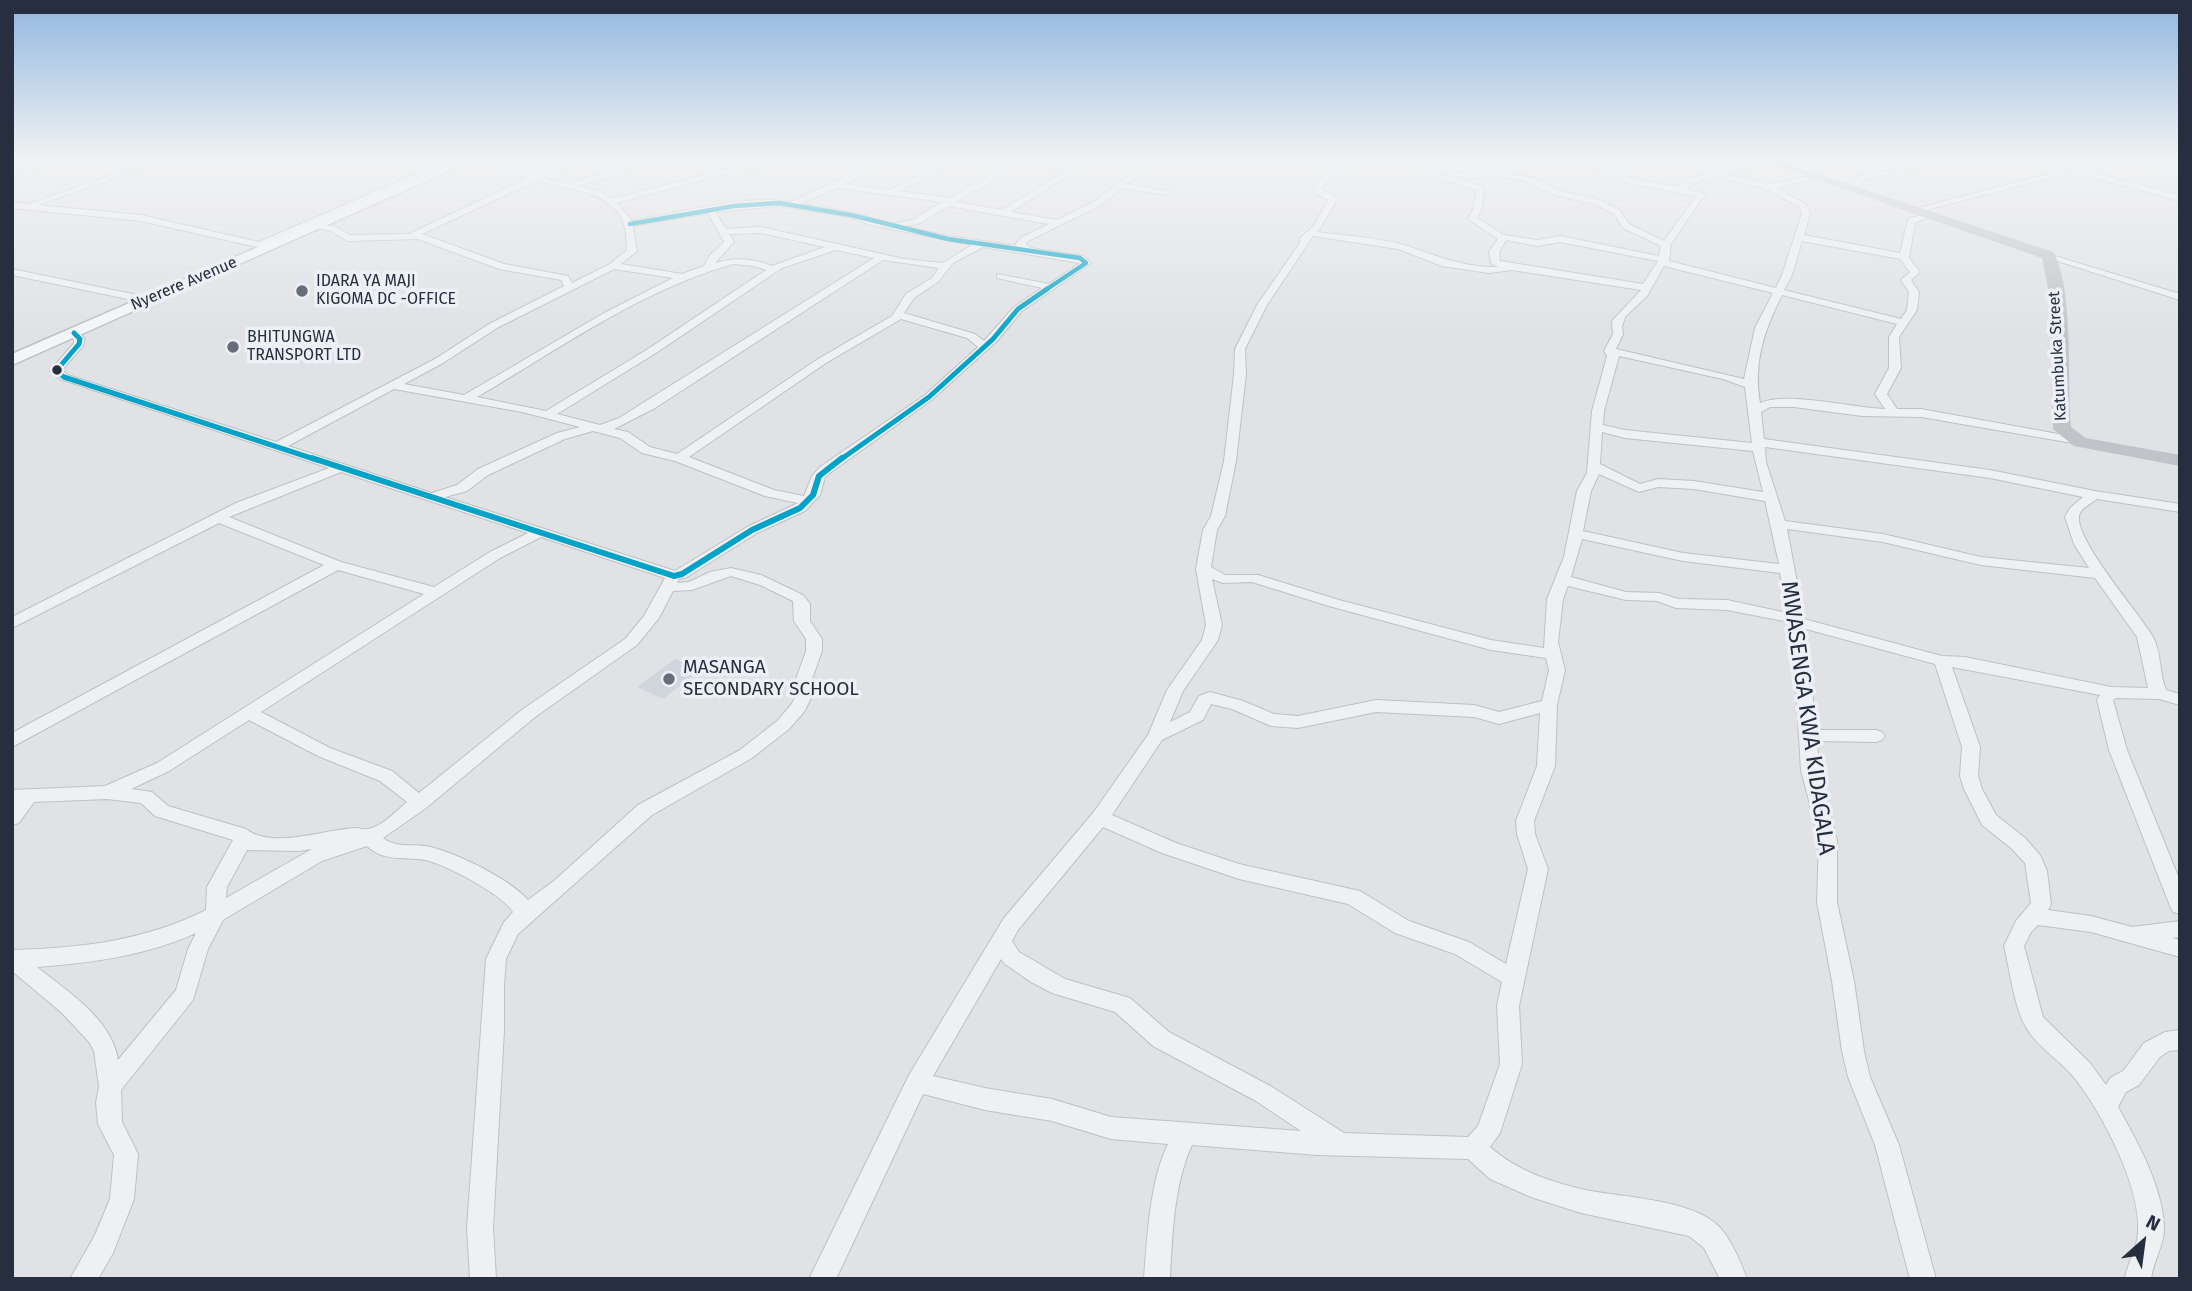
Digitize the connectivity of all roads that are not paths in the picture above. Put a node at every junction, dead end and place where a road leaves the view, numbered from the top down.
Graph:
1 (142, 218) edge
2 (328, 218) edge
3 (334, 218) edge
4 (449, 218) edge
5 (625, 218) edge
6 (663, 218) edge
7 (716, 218) edge
8 (860, 218) edge
9 (926, 218) edge
10 (1032, 218) edge
11 (1068, 218) edge
12 (1321, 218) edge
13 (1472, 218) edge
14 (1621, 218) edge
15 (1684, 218) edge
16 (1804, 218) edge
17 (1915, 218) edge
18 (1939, 218) edge
19 (1059, 223) junction
20 (630, 224) junction
21 (317, 226) junction
22 (914, 226) junction
23 (725, 232) junction
24 (1310, 233) junction
25 (413, 235) junction
26 (1502, 237) junction
27 (1798, 237) junction
28 (981, 244) junction
29 (1026, 244) junction
30 (266, 246) junction
31 (1668, 246) junction
32 (835, 247) junction
33 (2048, 255) junction
34 (882, 257) junction
35 (1904, 257) junction
36 (1662, 260) junction
37 (613, 266) junction
38 (944, 266) junction
39 (708, 267) junction
40 (1514, 268) junction
41 (774, 270) junction
42 (12, 272) edge
43 (1000, 276) dead end
44 (683, 277) junction
45 (1050, 287) junction
46 (570, 288) junction
47 (1647, 288) junction
48 (1780, 290) junction
49 (2180, 298) edge
50 (147, 300) junction
51 (900, 315) junction
52 (1902, 322) junction
53 (74, 333) junction
54 (984, 346) junction
55 (1610, 351) junction
56 (12, 360) edge
57 (1751, 385) junction
58 (395, 386) junction
59 (467, 398) junction
60 (1755, 410) junction
61 (1894, 413) junction
62 (551, 415) junction
63 (1596, 427) junction
64 (593, 429) junction
65 (2080, 442) junction
66 (1759, 445) junction
67 (276, 447) junction
68 (679, 458) junction
69 (2180, 461) edge
70 (1593, 466) junction
71 (342, 467) junction
72 (2095, 495) junction
73 (431, 497) junction
74 (1772, 498) junction
75 (808, 502) junction
76 (2180, 508) edge
77 (219, 518) junction
78 (1779, 524) junction
79 (540, 532) junction
80 (1577, 534) junction
81 (336, 565) junction
82 (1203, 569) junction
83 (1787, 569) junction
84 (2102, 574) junction
85 (671, 581) junction
86 (1560, 584) junction
87 (438, 593) junction
88 (1797, 621) junction
89 (12, 623) edge
90 (1551, 654) junction
91 (1942, 660) junction
92 (2111, 692) junction
93 (2159, 694) junction
94 (2180, 699) edge
95 (1549, 705) junction
96 (248, 712) junction
97 (1520, 714) junction
98 (1549, 730) junction
99 (1809, 735) junction
100 (1156, 736) junction
101 (1876, 736) dead end
102 (12, 741) edge
103 (107, 792) junction
104 (21, 796) edge
105 (420, 803) junction
106 (12, 818) edge
107 (1100, 818) junction
108 (370, 837) junction
109 (243, 839) junction
110 (548, 895) junction
111 (510, 896) junction
112 (2180, 906) edge
113 (216, 913) junction
114 (524, 914) junction
115 (2034, 916) junction
116 (2180, 929) edge
117 (169, 935) junction
118 (2134, 935) junction
119 (1001, 942) junction
120 (198, 949) junction
121 (2180, 949) edge
122 (12, 959) edge
123 (1514, 976) junction
124 (2180, 1040) edge
125 (917, 1083) junction
126 (110, 1086) junction
127 (2106, 1107) junction
128 (1185, 1135) junction
129 (1341, 1144) junction
130 (1473, 1148) junction
131 (83, 1279) edge
132 (483, 1279) edge
133 (822, 1279) edge
134 (1157, 1279) edge
135 (1734, 1279) edge
136 (1923, 1279) edge
137 (2138, 1279) edge

1 - 30 street
2 - 30 street
3 - 21 main road, Nyerere Avenue
4 - 25 street
5 - 20 street
6 - 20 street
7 - 23 street
8 - 22 street
9 - 22 street
10 - 19 street
11 - 19 street
12 - 24 street
13 - 26 street
14 - 31 street
15 - 31 street
16 - 27 street, MWASENGA KWA KIDAGALA
17 - 35 street
18 - 33 main road
19 - 29 street
20 - 37 street
21 - 25 street
21 - 30 main road, Nyerere Avenue
22 - 28 street
23 - 32 street
23 - 39 street
24 - 40 street
24 - 82 street
25 - 46 street
26 - 36 street
26 - 40 street
27 - 35 street
27 - 48 street, MWASENGA KWA KIDAGALA
28 - 29 street
28 - 38 street
29 - 45 street
30 - 50 main road, Nyerere Avenue
31 - 36 street
32 - 34 street
32 - 41 street
33 - 49 street
33 - 65 main road, Katumbuka Street
34 - 38 street
34 - 64 street
35 - 52 street
36 - 47 street
36 - 48 street
37 - 44 street
37 - 46 street
38 - 51 street
39 - 41 street
39 - 44 street
40 - 47 street
41 - 62 street
42 - 50 street
43 - 45 street
44 - 59 street
45 - 54 street
46 - 58 street
47 - 55 street
48 - 52 street
48 - 57 street, MWASENGA KWA KIDAGALA
50 - 53 main road, Nyerere Avenue
51 - 54 street
51 - 68 street
52 - 61 street
53 - 56 main road, Nyerere Avenue
53 - 67 street
54 - 75 street
55 - 57 street
55 - 63 street
57 - 60 street, MWASENGA KWA KIDAGALA
58 - 59 street
58 - 67 street
59 - 62 street
60 - 61 street
60 - 66 street, MWASENGA KWA KIDAGALA
61 - 65 street
62 - 64 street
63 - 66 street
63 - 70 street
64 - 68 street
64 - 73 street
65 - 69 main road, Katumbuka Street
66 - 72 street
66 - 74 street, MWASENGA KWA KIDAGALA
67 - 71 street
68 - 75 street
70 - 74 street
70 - 80 street
71 - 73 street
71 - 77 street
72 - 76 street
72 - 84 street
73 - 79 street
74 - 78 street, MWASENGA KWA KIDAGALA
75 - 85 street
77 - 81 street
77 - 89 street
78 - 83 street, MWASENGA KWA KIDAGALA
78 - 84 street
79 - 85 street
79 - 87 street
80 - 83 street
80 - 86 street
81 - 87 street
81 - 102 street
82 - 90 street
82 - 100 street
83 - 88 street, MWASENGA KWA KIDAGALA
84 - 93 street
85 - 105 street
85 - 110 street
86 - 88 street
86 - 90 street
87 - 96 street
88 - 91 street
88 - 99 street, MWASENGA KWA KIDAGALA
90 - 95 street
91 - 92 street
91 - 115 street
92 - 93 street
92 - 112 street
93 - 94 street
95 - 97 street
95 - 98 street
96 - 103 street
96 - 105 street
97 - 98 street
97 - 100 street
98 - 123 street
99 - 101 street
99 - 136 street, MWASENGA KWA KIDAGALA
100 - 107 street
103 - 104 street
103 - 109 street
104 - 106 street
105 - 108 street
107 - 119 street
107 - 123 street
108 - 109 street
108 - 111 street
108 - 113 street
109 - 113 street
110 - 111 street
110 - 114 street
111 - 114 street
113 - 117 street
113 - 120 street
114 - 132 street
115 - 118 street
115 - 127 street
116 - 118 street
117 - 120 street
117 - 122 street
118 - 121 street
119 - 125 street
119 - 129 street
120 - 126 street
122 - 126 street
123 - 130 street
124 - 127 street
125 - 128 street
125 - 133 street
126 - 131 street
127 - 137 street
128 - 129 street
128 - 134 street
129 - 130 street
130 - 135 street

